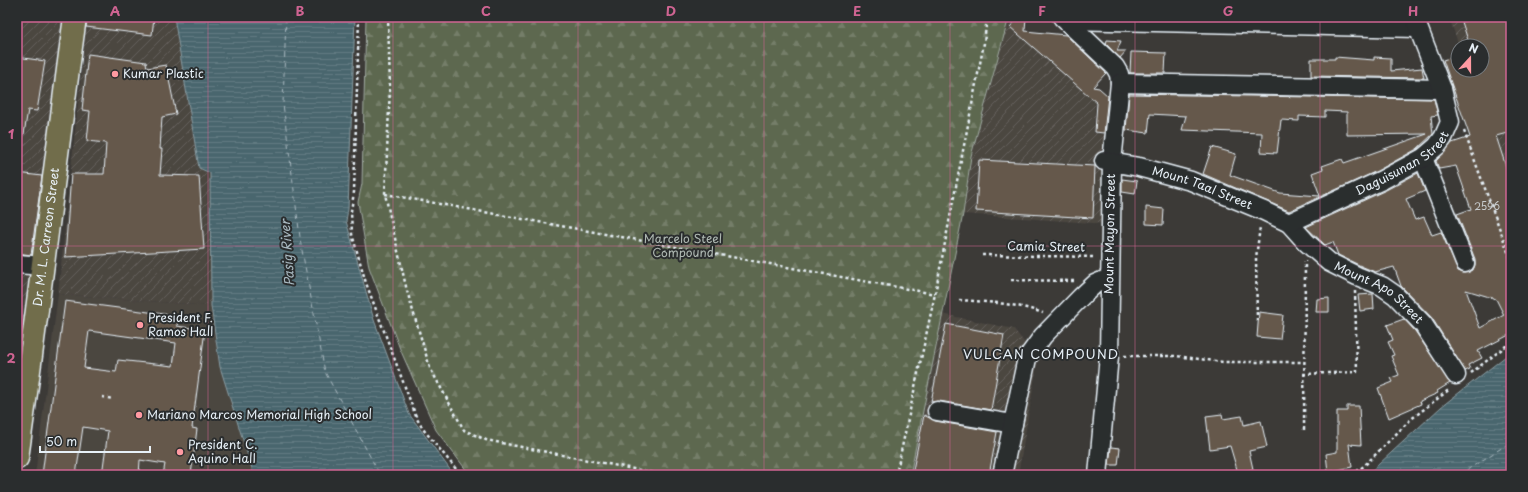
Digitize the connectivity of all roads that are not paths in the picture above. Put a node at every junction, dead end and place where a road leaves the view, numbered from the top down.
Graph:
1 (75, 17) edge
2 (1064, 19) edge
3 (1415, 22) edge
4 (1120, 83) junction
5 (1442, 88) junction
6 (1423, 158) junction
7 (1108, 162) junction
8 (1289, 223) junction
9 (1465, 263) dead end
10 (17, 264) edge
11 (43, 272) junction
12 (17, 274) edge
13 (1102, 281) junction
14 (1458, 379) road end
15 (937, 410) dead end
16 (1013, 424) junction
17 (17, 458) edge
18 (1002, 475) edge
19 (1098, 475) edge

1 - 11 main road, Dr. M. L. Carreon Street
2 - 3 street
2 - 4 street, Mount Mayon Street
3 - 5 street, Daguisunan Street
4 - 5 street
4 - 7 street, Mount Mayon Street
5 - 6 street, Daguisunan Street
6 - 8 street, Daguisunan Street
6 - 9 street
7 - 8 street, Mount Taal Street
7 - 13 street, Mount Mayon Street
8 - 14 street, Mount Apo Street
10 - 11 street
11 - 12 street
11 - 17 main road, Dr. M. L. Carreon Street
13 - 16 street
13 - 19 street, Mount Mayon Street
15 - 16 street
16 - 18 street

